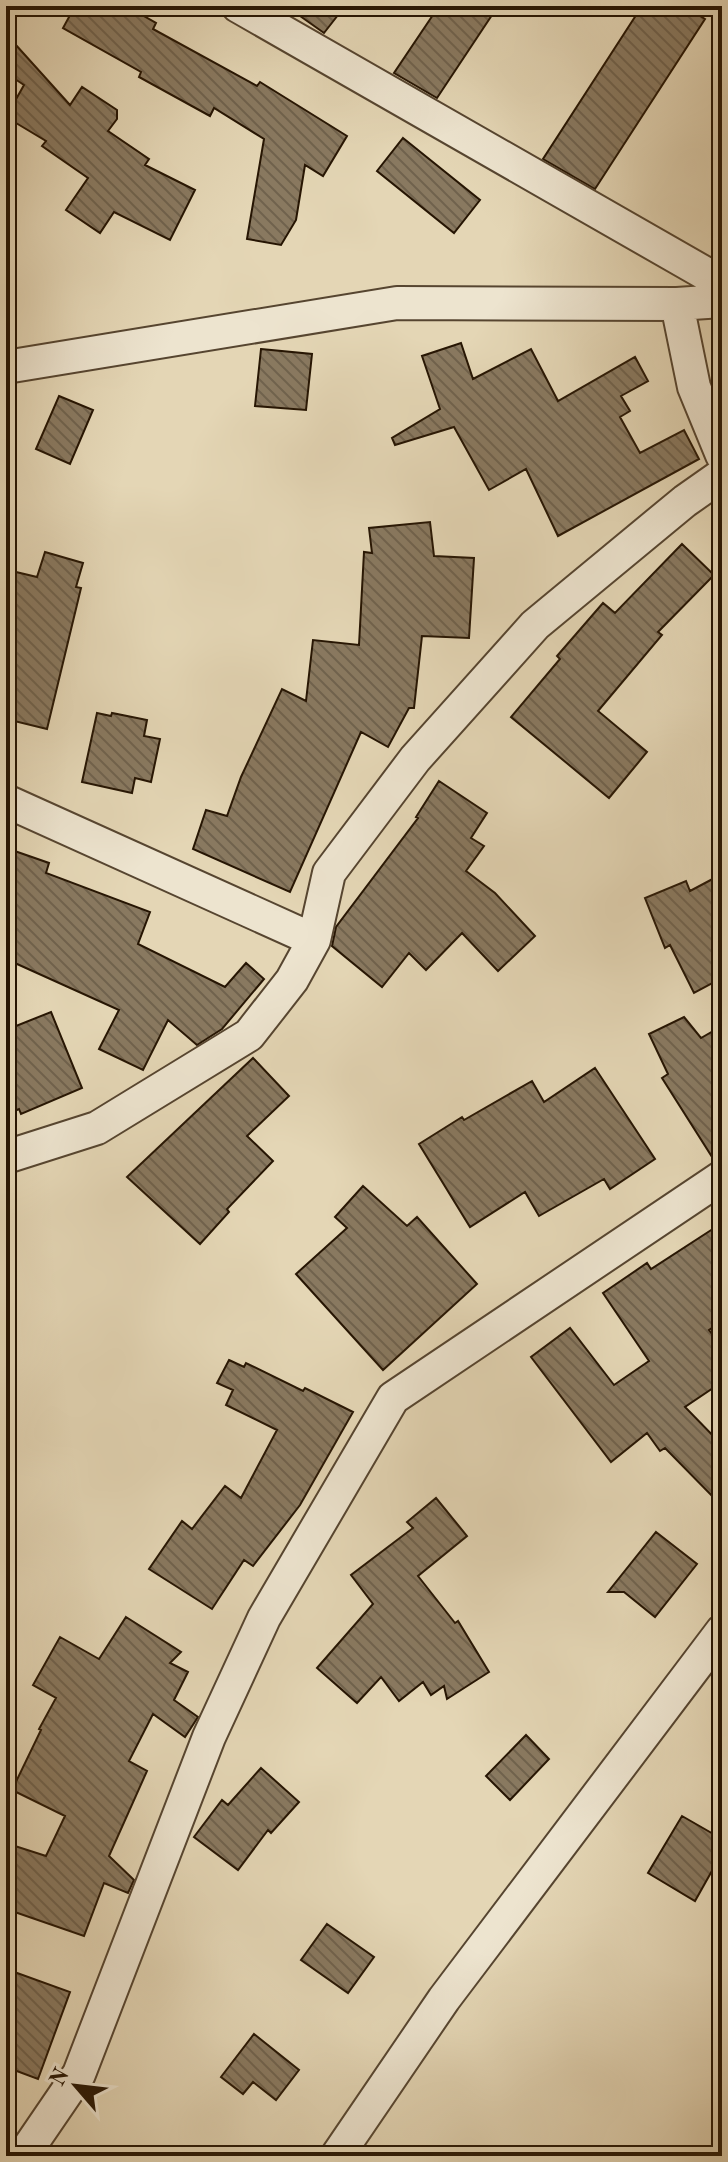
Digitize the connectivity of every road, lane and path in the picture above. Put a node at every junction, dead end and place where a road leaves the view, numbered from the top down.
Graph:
1 (238, 6) edge
2 (722, 283) edge
3 (722, 301) edge
4 (677, 304) junction
5 (6, 367) edge
6 (722, 455) edge
7 (722, 475) edge
8 (6, 801) edge
9 (314, 940) junction
10 (6, 1157) edge
11 (722, 1177) edge
12 (722, 1631) edge
13 (23, 2156) edge
14 (337, 2156) edge

1 - 2 street
3 - 4 street
4 - 5 street
4 - 6 street
7 - 9 street
8 - 9 street
9 - 10 street
11 - 13 street
12 - 14 street

